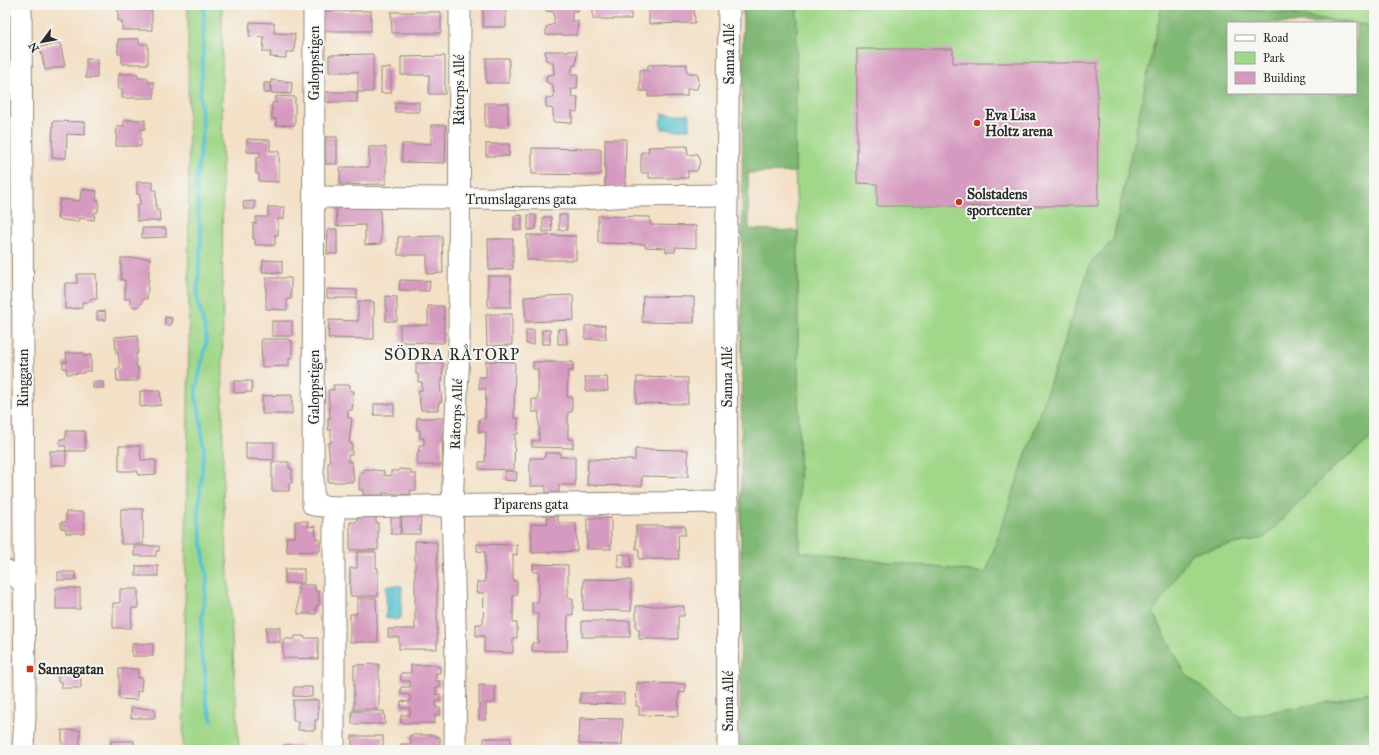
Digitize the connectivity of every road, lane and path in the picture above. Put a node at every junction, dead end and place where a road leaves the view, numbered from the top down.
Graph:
1 (21, 5) edge
2 (314, 5) edge
3 (460, 5) edge
4 (729, 5) edge
5 (728, 195) junction
6 (314, 197) junction
7 (459, 199) junction
8 (14, 251) edge
9 (727, 502) junction
10 (452, 505) junction
11 (334, 507) junction
12 (5, 570) edge
13 (24, 582) junction
14 (23, 750) edge
15 (334, 750) edge
16 (455, 750) edge
17 (728, 750) edge

1 - 8 street, Ringgatan
2 - 6 street, Galoppstigen
3 - 7 street, Råtorps Allé
4 - 5 street, Sanna Allé
5 - 7 street, Trumslagarens gata
5 - 9 street, Sanna Allé
6 - 7 street, Trumslagarens gata
6 - 11 street, Galoppstigen
7 - 10 street, Råtorps Allé
8 - 13 street, Ringgatan
9 - 10 street, Piparens gata
9 - 17 street, Sanna Allé
10 - 11 street, Piparens gata
10 - 16 street, Råtorps Allé
11 - 15 street
12 - 13 street
13 - 14 street, Ringgatan

